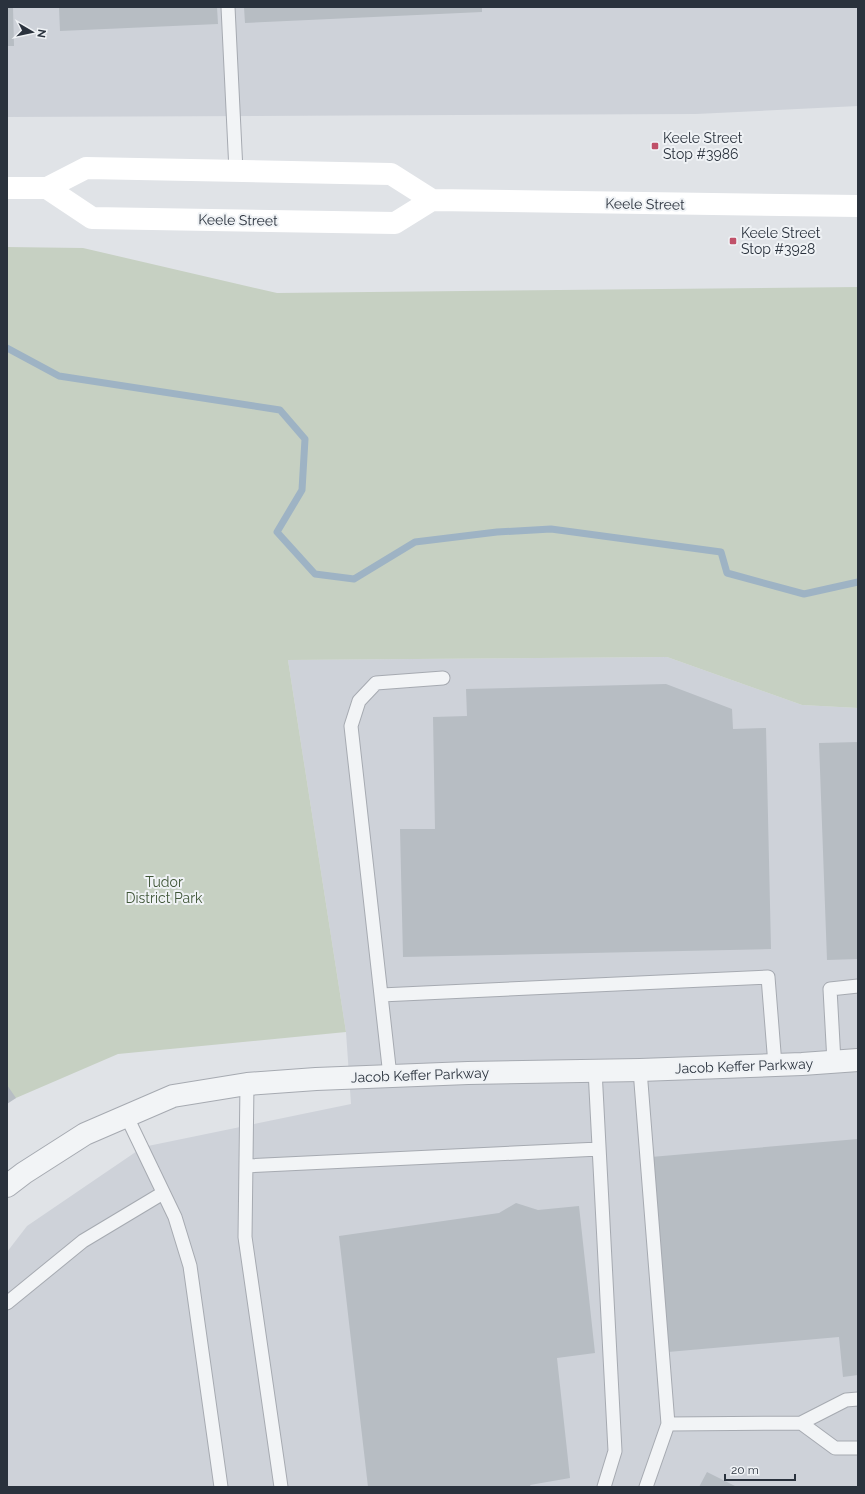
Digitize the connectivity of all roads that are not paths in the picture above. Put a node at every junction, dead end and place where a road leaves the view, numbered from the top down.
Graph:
1 (228, 7) edge
2 (236, 171) junction
3 (7, 188) edge
4 (47, 188) junction
5 (432, 200) junction
6 (858, 206) edge
7 (443, 678) dead end
8 (858, 986) edge
9 (381, 995) junction
10 (858, 1060) edge
11 (834, 1062) junction
12 (775, 1065) junction
13 (595, 1070) junction
14 (640, 1070) junction
15 (390, 1076) junction
16 (247, 1084) junction
17 (127, 1117) junction
18 (599, 1149) junction
19 (246, 1166) junction
20 (7, 1186) edge
21 (163, 1193) junction
22 (7, 1303) edge
23 (858, 1398) edge
24 (801, 1423) junction
25 (668, 1424) junction
26 (858, 1448) edge
27 (220, 1487) edge
28 (281, 1487) edge
29 (604, 1487) edge
30 (646, 1487) edge

1 - 2 lane
2 - 4 main road
2 - 5 main road
3 - 4 main road
4 - 5 main road, Keele Street
5 - 6 main road, Keele Street
7 - 9 lane
8 - 11 lane
9 - 12 lane
9 - 15 lane
10 - 11 street, Jacob Keffer Parkway
11 - 12 street, Jacob Keffer Parkway
12 - 14 street, Jacob Keffer Parkway
13 - 14 street, Jacob Keffer Parkway
13 - 15 street, Jacob Keffer Parkway
13 - 18 lane
14 - 25 lane
15 - 16 street, Jacob Keffer Parkway
16 - 17 street, Jacob Keffer Parkway
16 - 19 lane
17 - 20 street, Jacob Keffer Parkway
17 - 21 lane
18 - 19 lane
18 - 29 lane
19 - 28 lane
21 - 22 lane
21 - 27 lane
23 - 24 lane
24 - 25 lane
24 - 26 lane
25 - 30 lane

